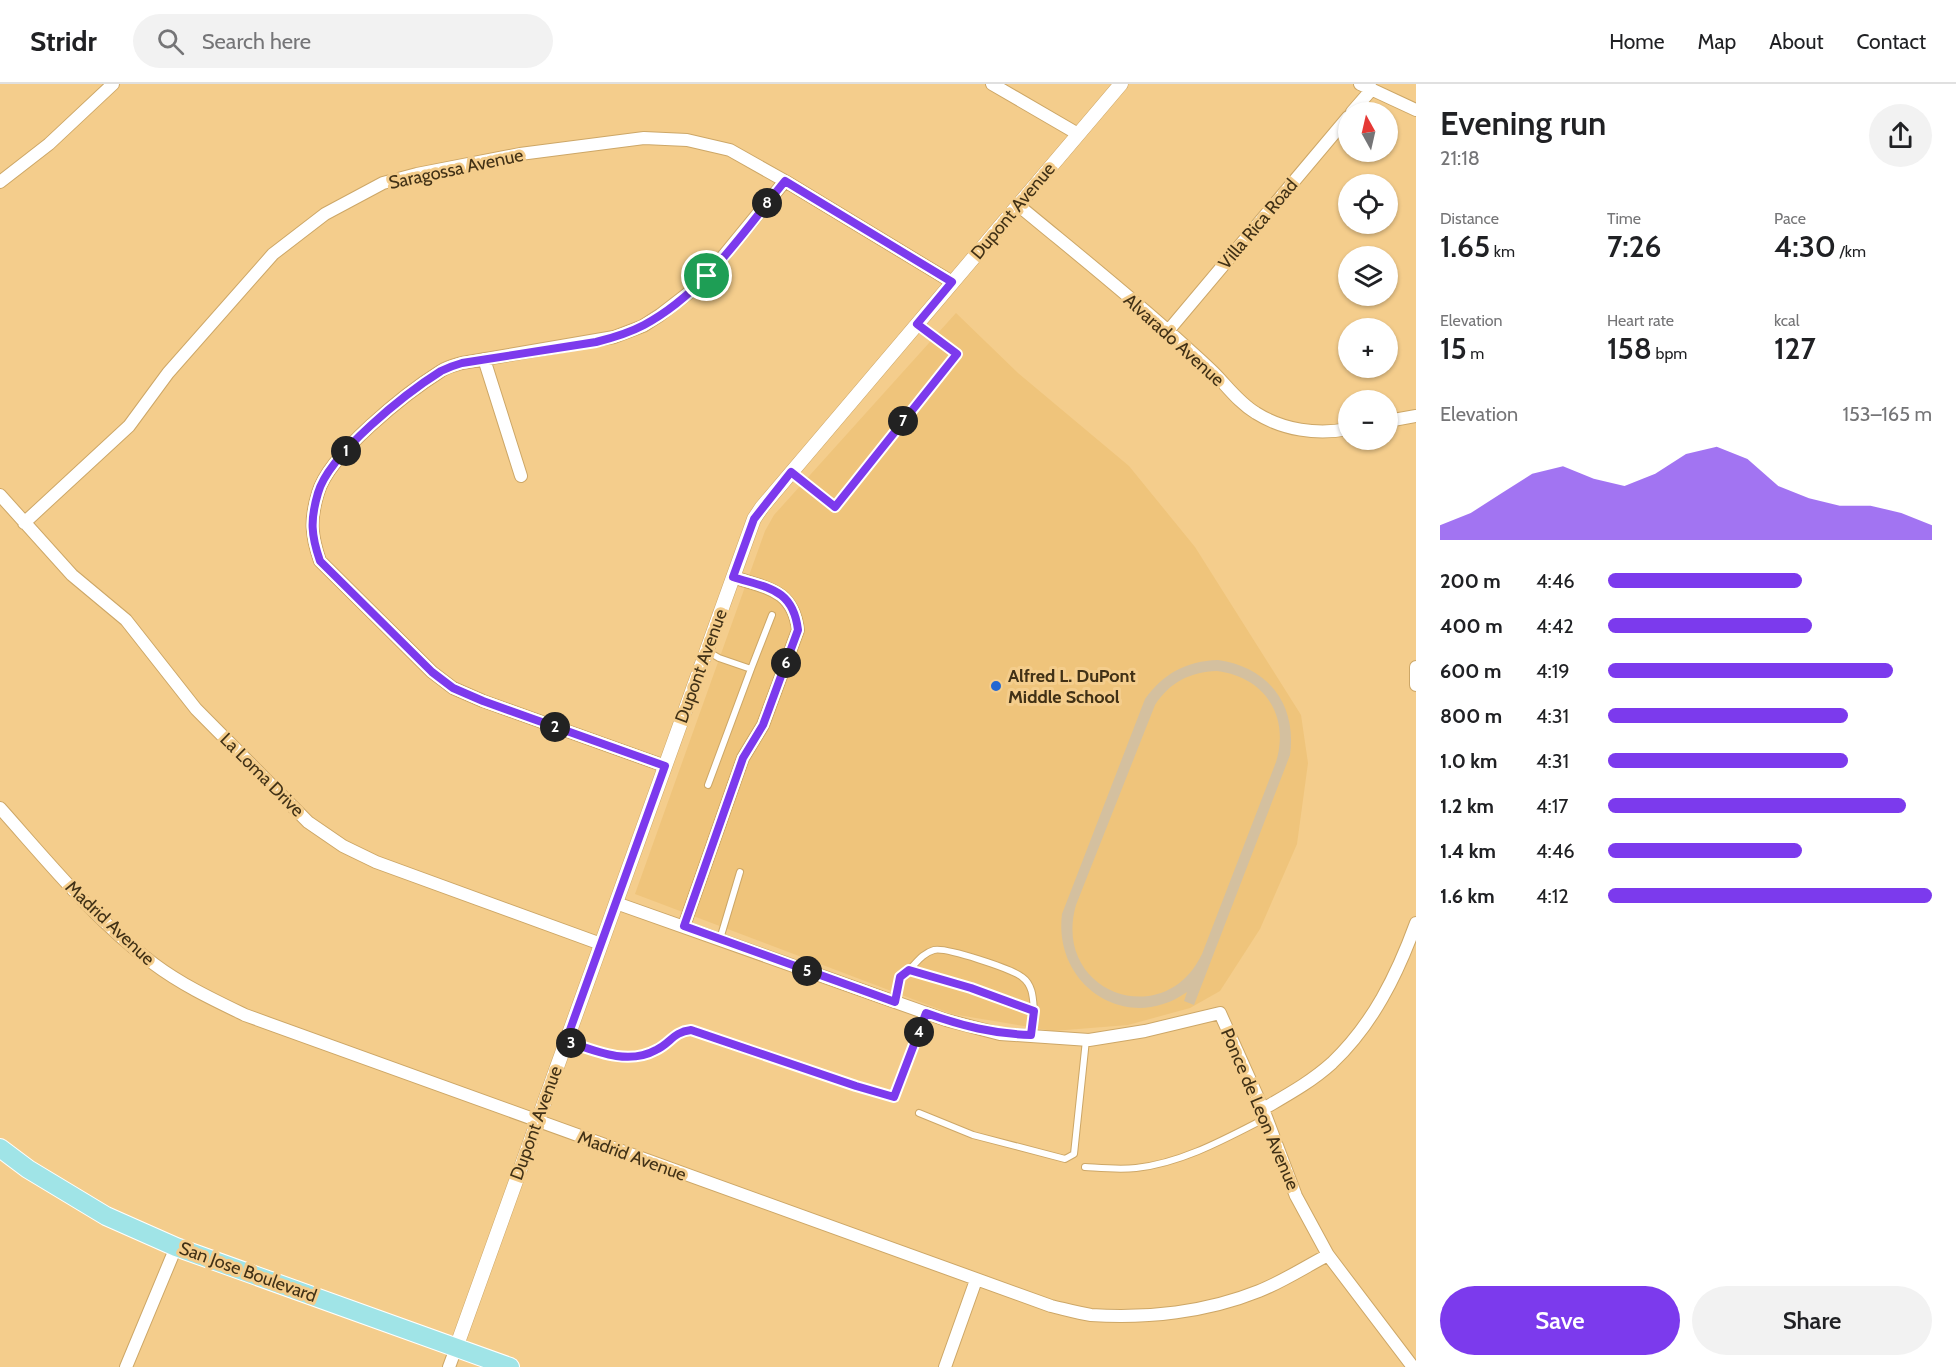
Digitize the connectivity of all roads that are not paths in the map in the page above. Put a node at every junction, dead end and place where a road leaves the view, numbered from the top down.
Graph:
1 (113, 84) edge
2 (992, 84) edge
3 (1120, 84) edge
4 (1366, 87) edge
5 (1358, 102) edge
6 (1416, 110) edge
7 (1338, 129) edge
8 (1078, 134) junction
9 (785, 181) junction
10 (0, 182) edge
11 (1018, 205) junction
12 (952, 282) junction
13 (917, 324) junction
14 (1168, 331) junction
15 (484, 359) junction
16 (1416, 416) edge
17 (1398, 420) edge
18 (1338, 431) edge
19 (791, 472) junction
20 (521, 476) dead end
21 (0, 495) edge
22 (24, 523) junction
23 (733, 577) junction
24 (772, 615) dead end
25 (707, 650) junction
26 (1416, 667) edge
27 (751, 669) junction
28 (1416, 685) edge
29 (665, 766) junction
30 (708, 784) dead end
31 (0, 808) edge
32 (740, 872) dead end
33 (616, 903) junction
34 (1416, 923) edge
35 (684, 926) junction
36 (720, 940) junction
37 (601, 944) junction
38 (909, 970) junction
39 (895, 1002) junction
40 (1034, 1011) junction
41 (926, 1013) junction
42 (1031, 1035) junction
43 (1086, 1040) junction
44 (566, 1041) junction
45 (919, 1113) dead end
46 (1265, 1114) junction
47 (537, 1121) junction
48 (0, 1148) edge
49 (1084, 1167) dead end
50 (176, 1247) junction
51 (1328, 1254) junction
52 (976, 1280) junction
53 (456, 1348) junction
54 (1413, 1362) edge
55 (126, 1367) edge
56 (449, 1367) edge
57 (510, 1367) edge
58 (945, 1367) edge

1 - 10 street
2 - 8 street
3 - 8 street, Dupont Avenue
4 - 5 street
4 - 6 street
7 - 14 street, Villa Rica Road
8 - 11 street, Dupont Avenue
9 - 12 street, Saragossa Avenue
9 - 15 street
9 - 22 street, Saragossa Avenue
11 - 12 street, Dupont Avenue
11 - 14 street, Alvarado Avenue
12 - 13 street, Dupont Avenue
13 - 19 street, Dupont Avenue
13 - 19 lane
14 - 18 street, Alvarado Avenue
15 - 20 street
15 - 29 street
16 - 17 street
19 - 23 street, Dupont Avenue
21 - 22 street, La Loma Drive
22 - 37 street, La Loma Drive
23 - 25 street, Dupont Avenue
23 - 35 street
24 - 27 lane
25 - 27 lane
25 - 29 street, Dupont Avenue
26 - 28 street
27 - 30 lane
29 - 33 street, Dupont Avenue
31 - 47 street, Madrid Avenue
32 - 36 lane
33 - 35 street, Ponce de Leon Avenue
33 - 37 street, Dupont Avenue
34 - 46 street
35 - 36 street, Ponce de Leon Avenue
36 - 39 street, Ponce de Leon Avenue
37 - 44 street, Dupont Avenue
38 - 39 lane
38 - 40 lane
38 - 40 lane
39 - 41 street, Ponce de Leon Avenue
40 - 42 lane
41 - 42 street, Ponce de Leon Avenue
41 - 44 lane
42 - 43 street, Ponce de Leon Avenue
43 - 45 lane
43 - 46 street, Ponce de Leon Avenue
44 - 47 street, Dupont Avenue
46 - 49 lane
46 - 51 street, Ponce de Leon Avenue
47 - 52 street, Madrid Avenue
47 - 53 street, Dupont Avenue
48 - 50 main road, San Jose Boulevard
50 - 53 main road, San Jose Boulevard
50 - 55 street
51 - 52 street, Madrid Avenue
51 - 54 street, Ponce de Leon Avenue
52 - 58 street
53 - 56 street
53 - 57 main road, San Jose Boulevard

